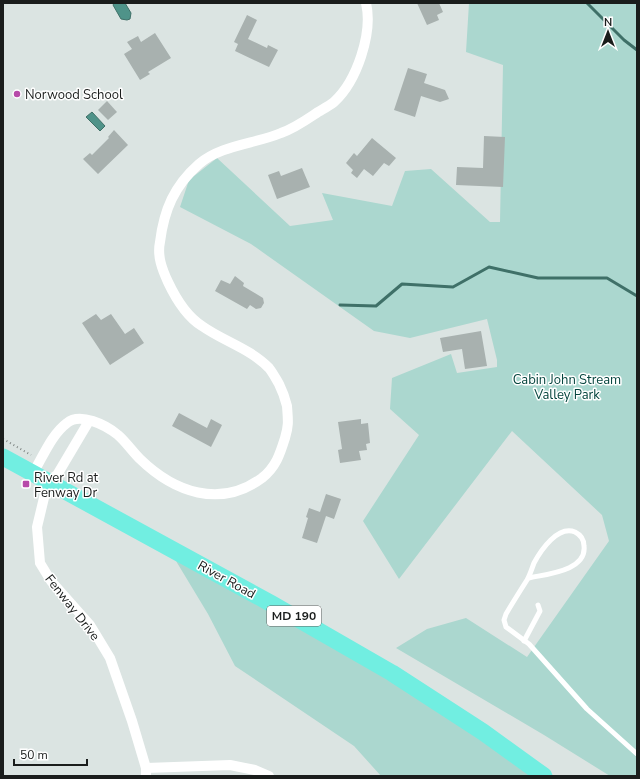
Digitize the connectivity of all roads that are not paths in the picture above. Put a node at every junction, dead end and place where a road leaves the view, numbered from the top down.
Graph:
1 (366, 3) edge
2 (89, 421) junction
3 (3, 457) edge
4 (33, 473) junction
5 (48, 481) junction
6 (529, 578) junction
7 (538, 605) dead end
8 (524, 641) junction
9 (637, 754) edge
10 (146, 772) edge
11 (269, 776) edge
12 (544, 776) edge

1 - 2 street
2 - 4 street
2 - 5 street
3 - 4 main road, River Road / MD 190
4 - 5 main road, River Road / MD 190
5 - 10 street, Fenway Drive
5 - 12 main road, River Road / MD 190
6 - 6 lane
6 - 8 lane
7 - 8 lane
8 - 9 lane
10 - 11 street

